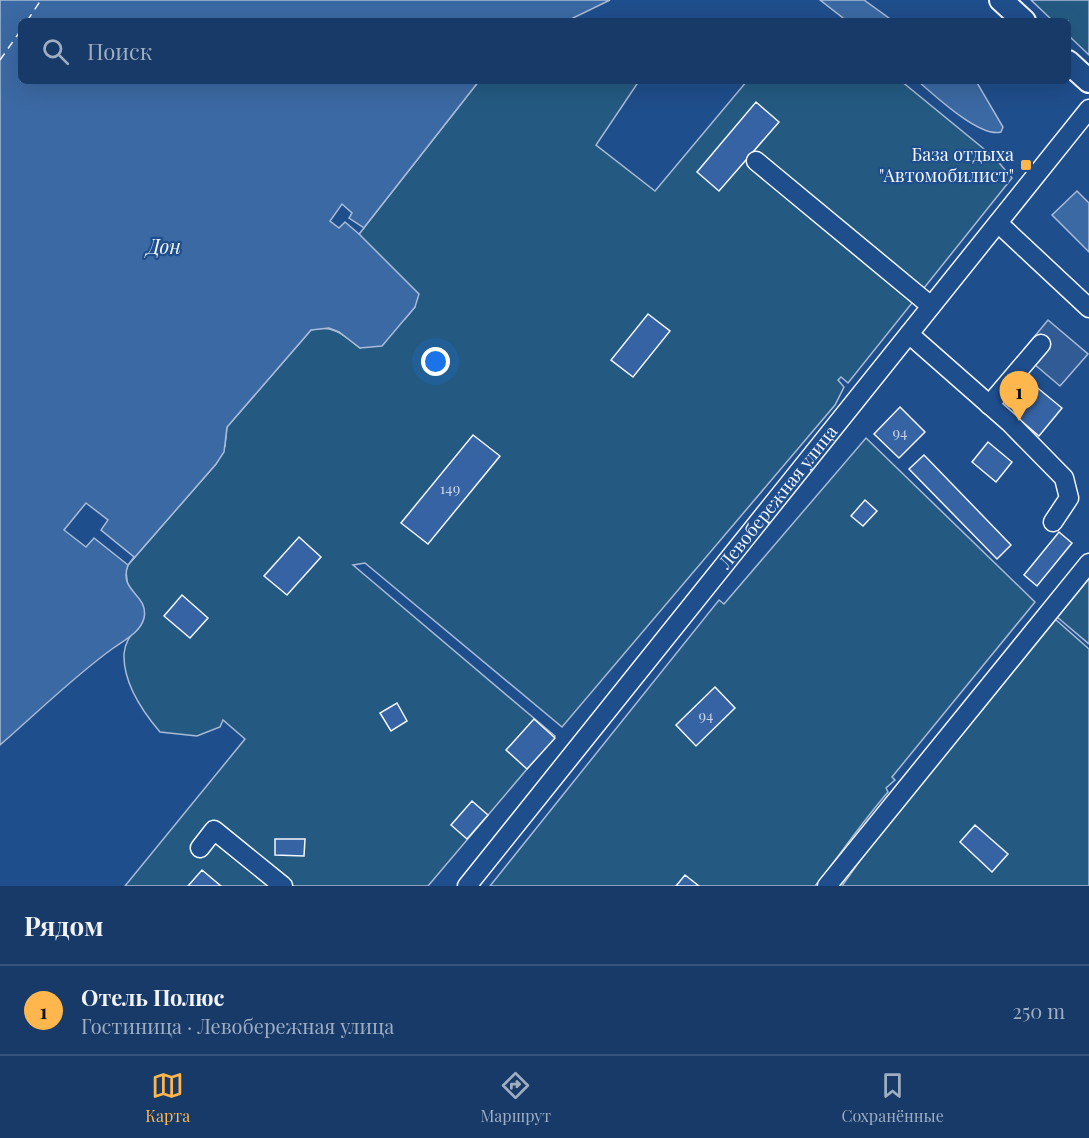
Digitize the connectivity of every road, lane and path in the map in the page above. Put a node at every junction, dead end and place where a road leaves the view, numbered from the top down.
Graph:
1 (1001, 0) edge
2 (1021, 18) edge
3 (1071, 65) edge
4 (1089, 81) edge
5 (1089, 109) edge
6 (756, 161) dead end
7 (998, 223) junction
8 (931, 306) junction
9 (1089, 308) edge
10 (909, 334) junction
11 (1041, 344) dead end
12 (989, 405) junction
13 (1053, 522) dead end
14 (1089, 563) edge
15 (200, 848) dead end
16 (283, 886) edge
17 (467, 886) edge
18 (827, 886) edge

1 - 2 main road
3 - 4 main road
5 - 7 street, Левобережная улица
6 - 8 street
7 - 8 street, Левобережная улица
7 - 9 street
8 - 10 street, Левобережная улица
10 - 12 street
10 - 17 street, Левобережная улица
11 - 12 street
12 - 13 street
14 - 18 street
15 - 16 street

